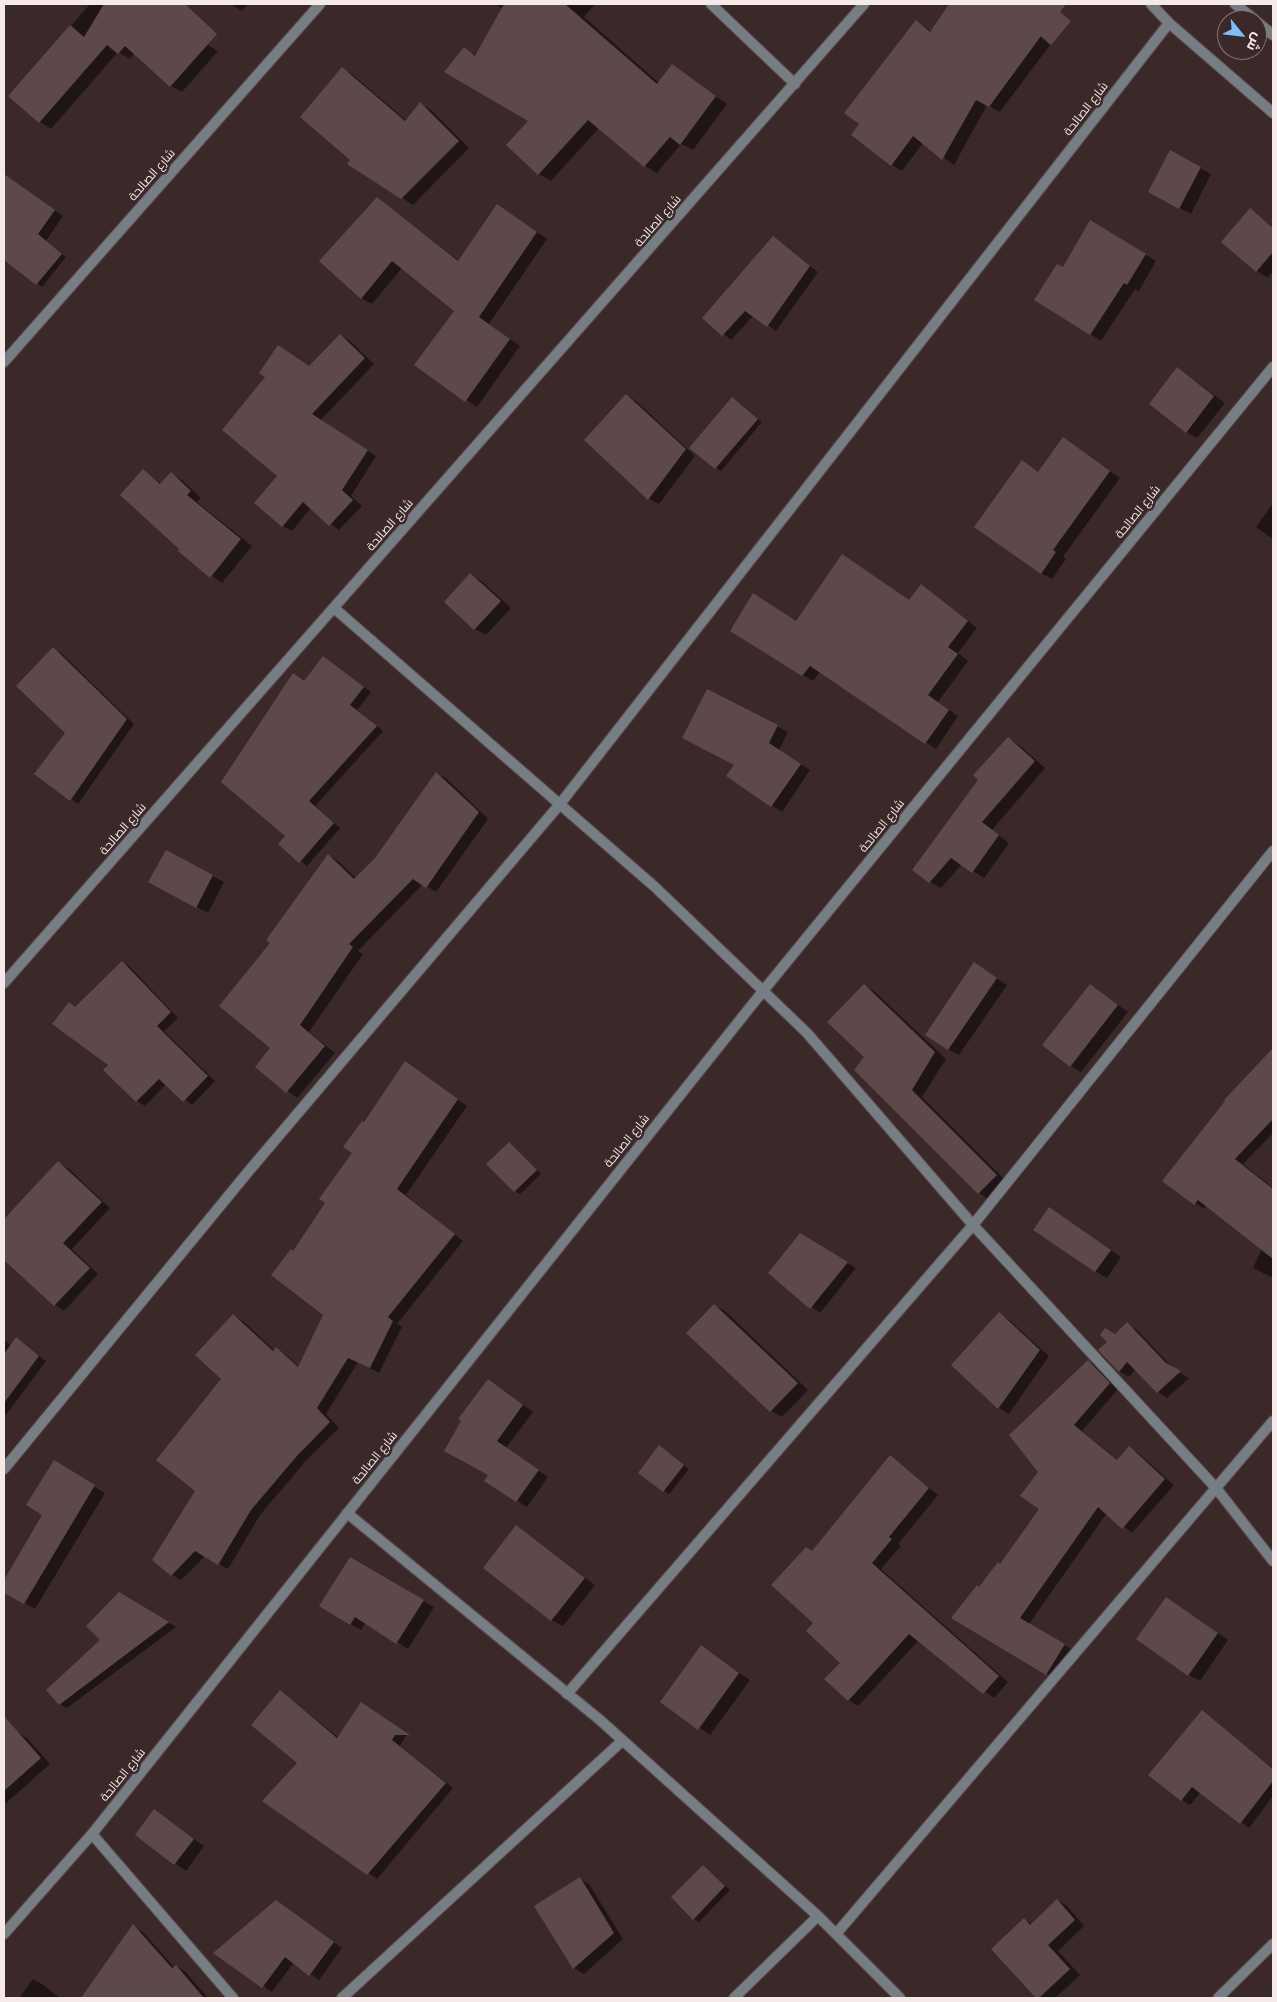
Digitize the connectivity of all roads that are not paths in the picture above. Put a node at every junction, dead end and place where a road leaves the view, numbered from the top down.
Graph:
1 (320, 4) edge
2 (710, 4) edge
3 (864, 4) edge
4 (1151, 4) edge
5 (1169, 23) junction
6 (796, 84) junction
7 (1273, 113) edge
8 (4, 362) edge
9 (1273, 367) edge
10 (334, 608) junction
11 (560, 804) junction
12 (1273, 851) edge
13 (4, 983) edge
14 (763, 991) junction
15 (973, 1225) junction
16 (1273, 1421) edge
17 (4, 1469) edge
18 (1216, 1488) junction
19 (347, 1513) junction
20 (1273, 1561) edge
21 (567, 1694) junction
22 (622, 1740) junction
23 (92, 1834) junction
24 (818, 1916) junction
25 (4, 1934) edge
26 (836, 1934) junction
27 (1273, 1945) edge
28 (233, 1998) edge
29 (342, 1998) edge
30 (734, 1998) edge
31 (900, 1998) edge
32 (1218, 1998) edge

1 - 8 street, شارع الصالحة
2 - 6 street
3 - 6 street, شارع الصالحة
4 - 5 street
5 - 7 street
5 - 11 street, شارع الصالحة
6 - 10 street, شارع الصالحة
9 - 14 street, شارع الصالحة
10 - 11 street
10 - 13 street, شارع الصالحة
11 - 14 street
11 - 17 street, شارع الصالحة
12 - 15 street
14 - 15 street
14 - 19 street, شارع الصالحة
15 - 18 street
15 - 21 street
16 - 18 street
18 - 20 street
18 - 26 street
19 - 21 street
19 - 23 street, شارع الصالحة
21 - 22 street
22 - 24 street
22 - 29 street
23 - 25 street, شارع الصالحة
23 - 28 street
24 - 26 street
24 - 30 street
26 - 31 street
27 - 32 street

